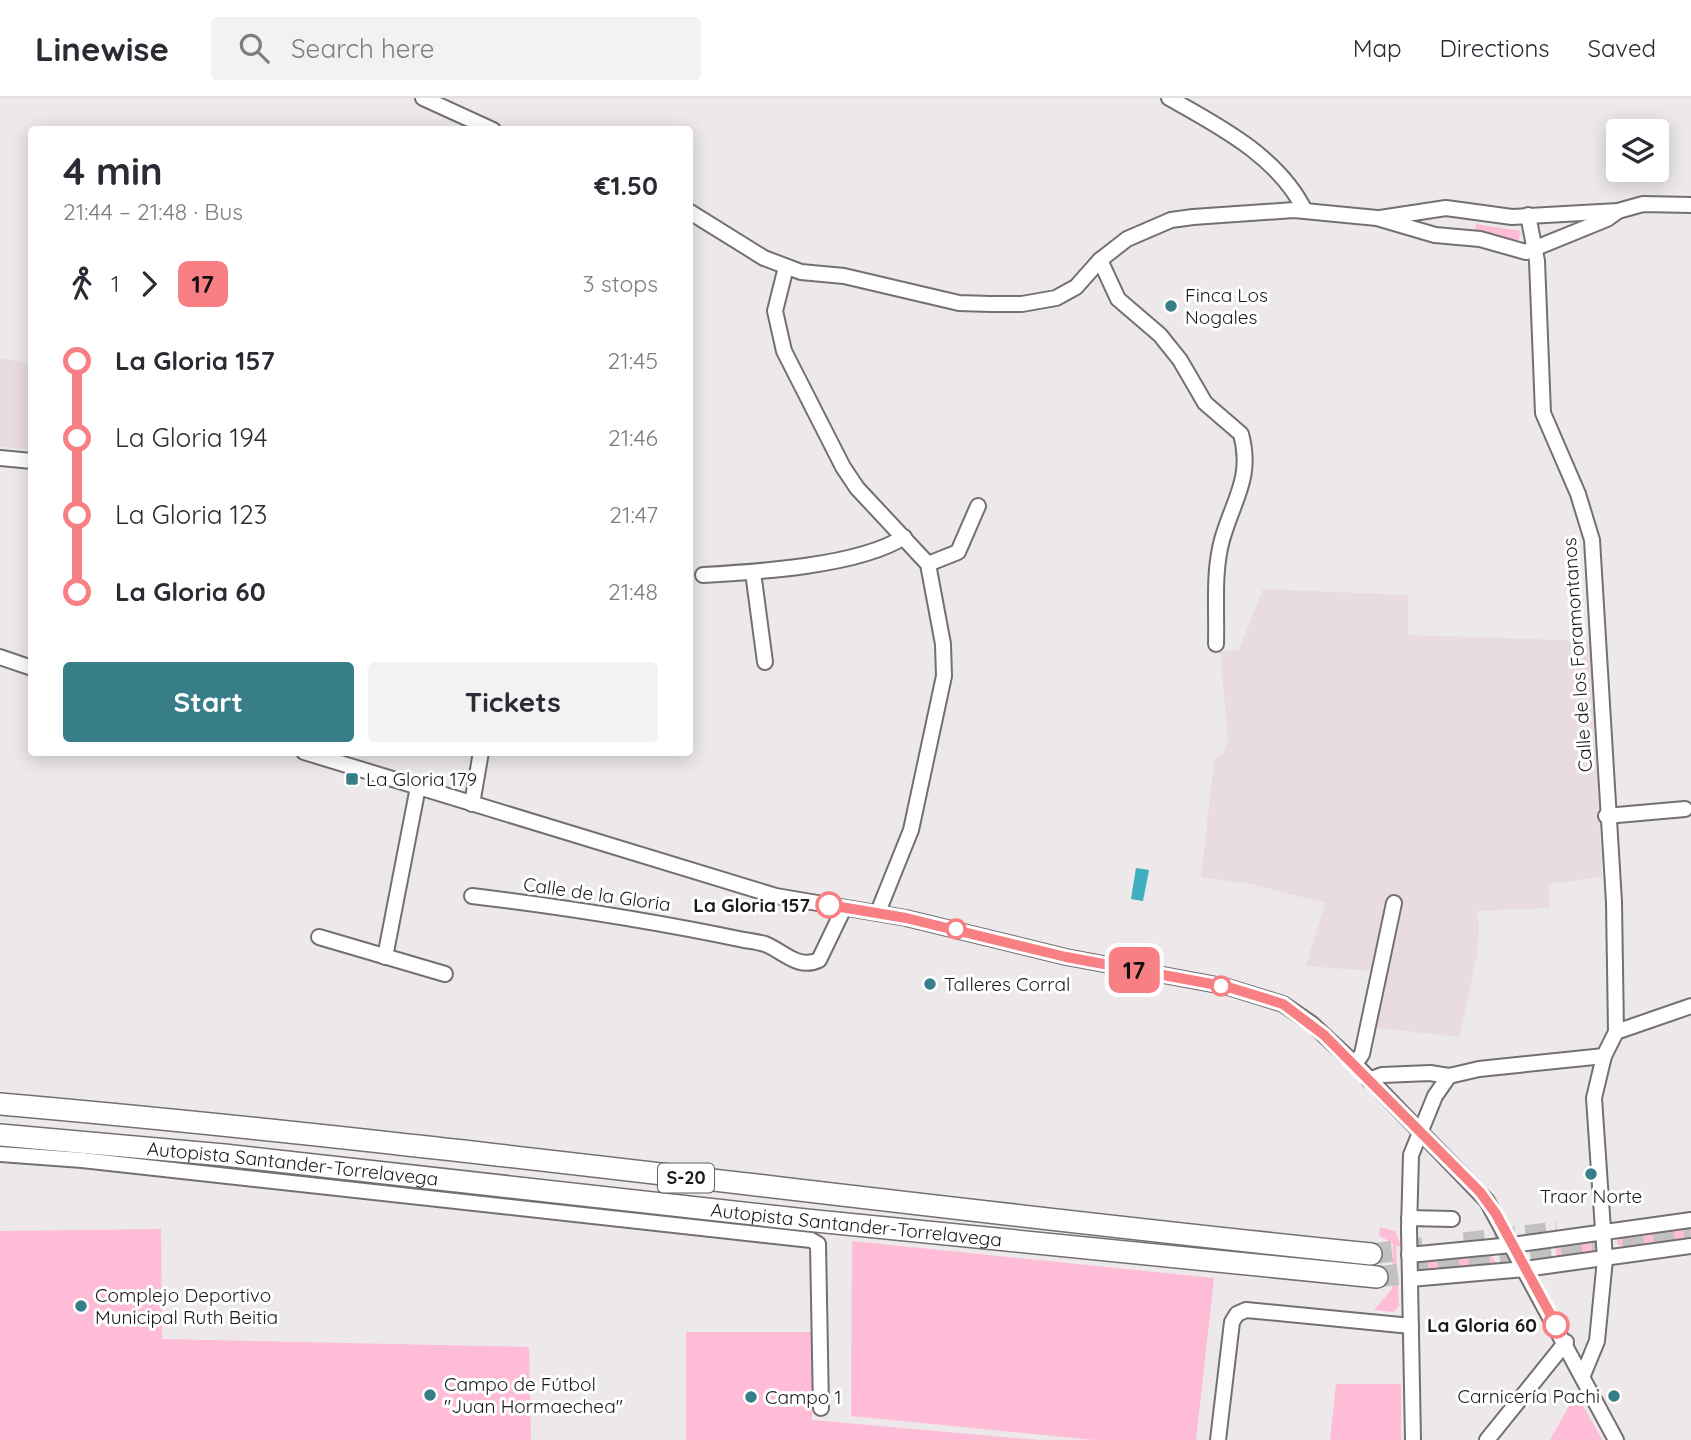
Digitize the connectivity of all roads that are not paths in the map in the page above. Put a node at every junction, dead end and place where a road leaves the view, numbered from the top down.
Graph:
1 (423, 98) edge
2 (1169, 98) edge
3 (484, 126) edge
4 (1691, 205) edge
5 (1305, 211) junction
6 (1618, 211) junction
7 (693, 214) edge
8 (1528, 215) junction
9 (1377, 218) junction
10 (1534, 249) junction
11 (1100, 260) junction
12 (786, 267) junction
13 (0, 458) edge
14 (28, 461) edge
15 (978, 506) dead end
16 (904, 537) junction
17 (928, 564) junction
18 (753, 572) junction
19 (704, 575) dead end
20 (1216, 644) dead end
21 (0, 657) edge
22 (765, 663) dead end
23 (28, 667) edge
24 (316, 756) edge
25 (480, 756) edge
26 (418, 788) junction
27 (472, 804) junction
28 (1685, 809) dead end
29 (1606, 816) junction
30 (472, 896) dead end
31 (1394, 903) dead end
32 (844, 908) junction
33 (878, 912) junction
34 (319, 937) dead end
35 (385, 957) junction
36 (445, 974) dead end
37 (1691, 1006) edge
38 (1616, 1032) junction
39 (1604, 1055) junction
40 (1354, 1064) junction
41 (1449, 1076) junction
42 (1369, 1080) junction
43 (0, 1104) edge
44 (1421, 1134) junction
45 (0, 1135) edge
46 (0, 1154) edge
47 (1409, 1218) junction
48 (1452, 1219) dead end
49 (1691, 1220) edge
50 (1604, 1232) junction
51 (1512, 1245) junction
52 (1691, 1246) edge
53 (1371, 1254) tunnel mouth
54 (1409, 1255) junction
55 (1605, 1259) junction
56 (1525, 1269) junction
57 (1377, 1277) tunnel mouth
58 (1410, 1279) junction
59 (1411, 1326) junction
60 (1566, 1342) junction
61 (1583, 1375) junction
62 (821, 1408) dead end
63 (1218, 1440) edge
64 (1413, 1440) edge
65 (1487, 1440) edge
66 (1616, 1440) edge

1 - 3 street
2 - 5 street
4 - 6 street
5 - 9 street
5 - 11 street
6 - 8 street
6 - 10 street
7 - 12 street
8 - 9 street
8 - 10 street, Calle de los Foramontanos
9 - 10 street
10 - 29 street, Calle de los Foramontanos
11 - 12 street
11 - 20 street
12 - 16 street
13 - 14 street
15 - 17 street
16 - 17 street
16 - 18 street
17 - 33 street
18 - 19 street
18 - 22 street
21 - 23 street
24 - 26 street, Calle de la Gloria
25 - 27 street
26 - 27 street, Calle de la Gloria
26 - 35 street
27 - 32 street, Calle de la Gloria
28 - 29 street
29 - 38 street, Calle de los Foramontanos
30 - 32 street, Calle de la Gloria
31 - 40 street
32 - 33 street, Calle de la Gloria
33 - 40 street, Calle de la Gloria
34 - 35 street
35 - 36 street
37 - 38 street
38 - 39 street, Calle de los Foramontanos
39 - 41 street
39 - 50 street, Calle de los Foramontanos
40 - 42 street, Calle de la Gloria
41 - 42 street
41 - 44 street
42 - 44 street, Calle de la Gloria
43 - 53 highway, Autopista Santander-Torrelavega / S-20
44 - 47 street
44 - 51 street, Calle de la Gloria
45 - 57 highway, Autopista Santander-Torrelavega / S-20
46 - 62 street
47 - 48 street
47 - 54 street
49 - 50 street
50 - 51 street
50 - 55 street, Calle de los Foramontanos
51 - 54 street
51 - 56 street, Calle de la Gloria
52 - 55 street
54 - 58 street
55 - 56 street
55 - 61 street, Calle de los Foramontanos
56 - 58 street
56 - 60 street, Calle de la Gloria
58 - 59 street
59 - 63 street
59 - 64 street
60 - 61 street, Calle de la Gloria
60 - 65 street
61 - 66 street, Calle de la Gloria

